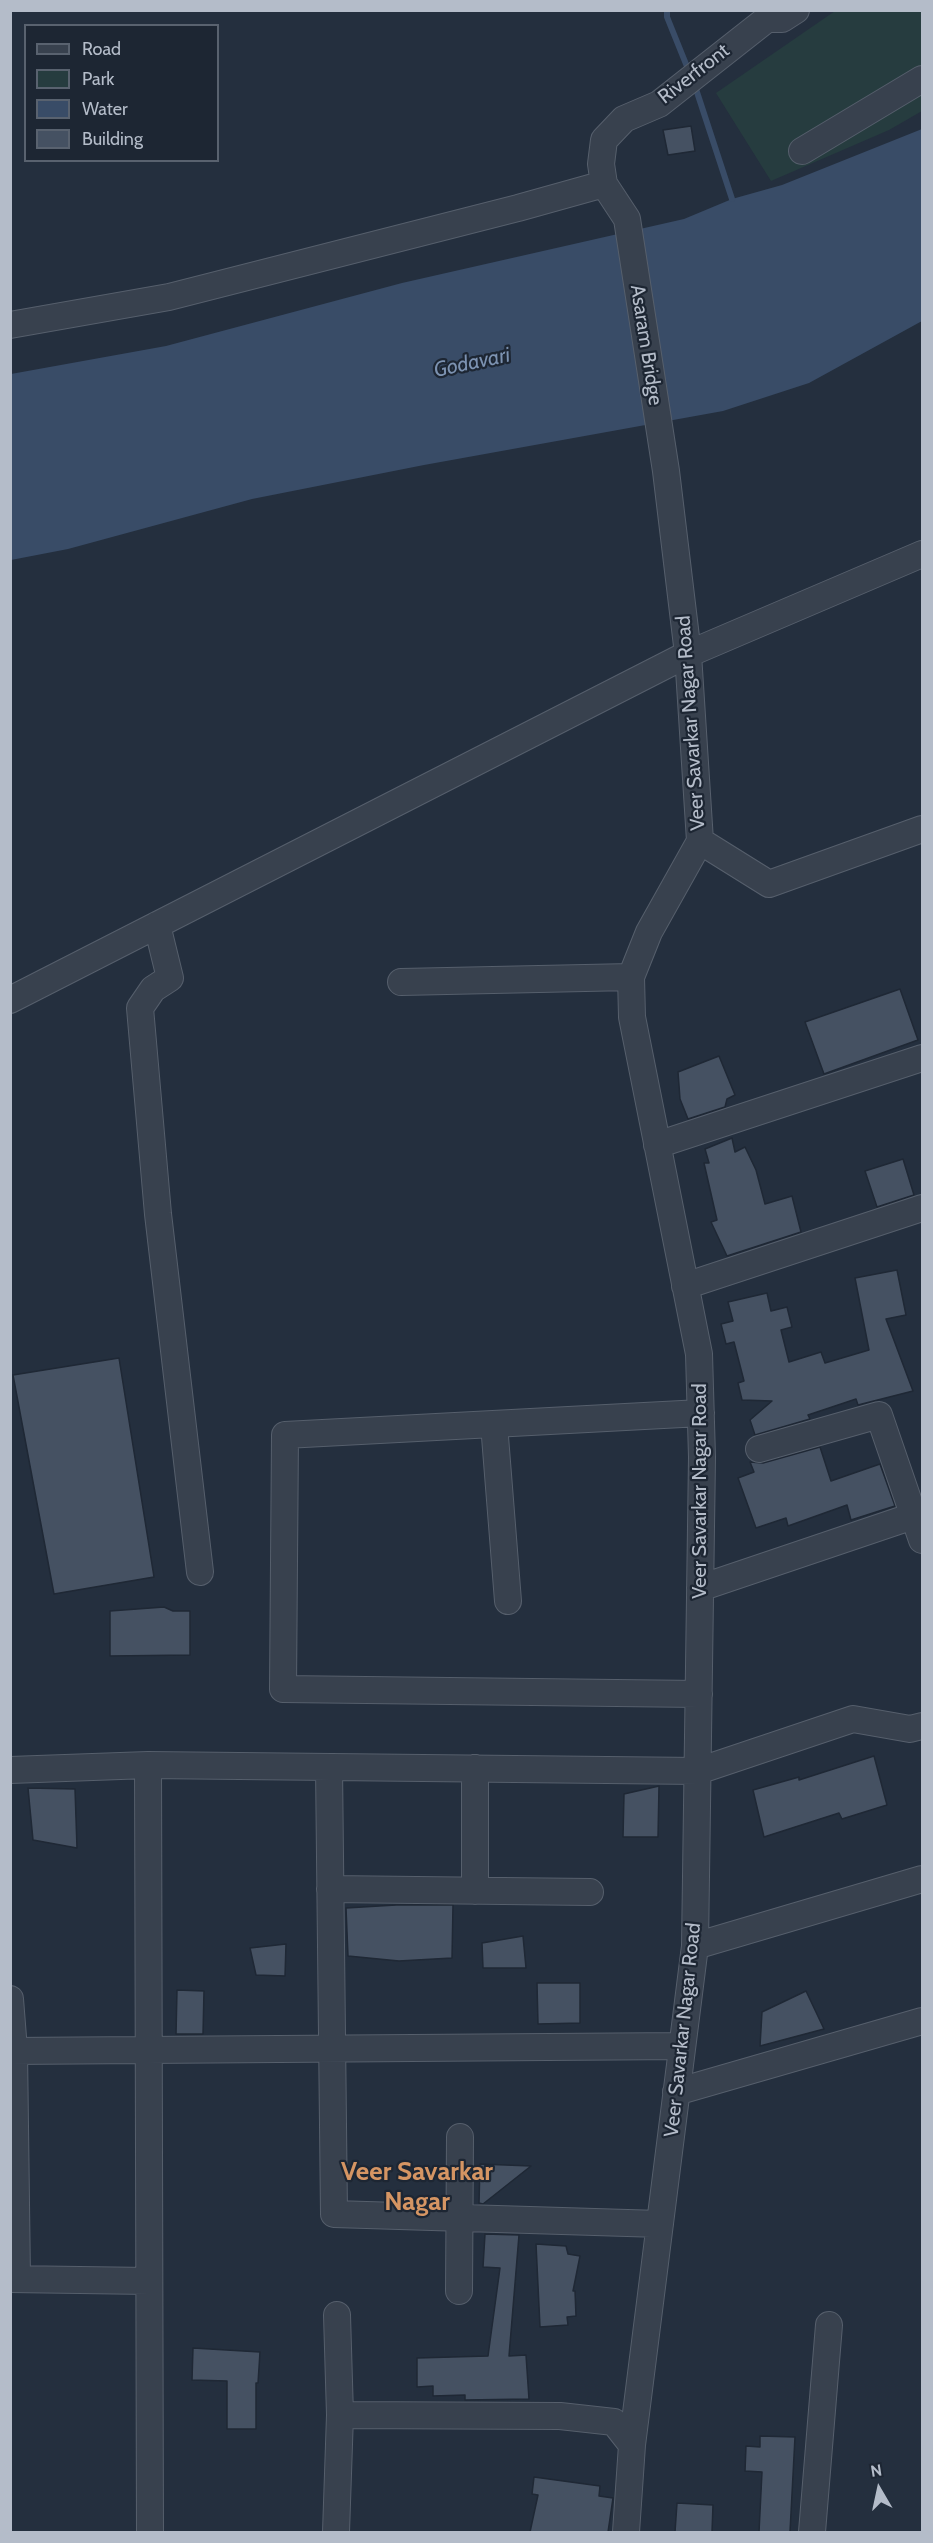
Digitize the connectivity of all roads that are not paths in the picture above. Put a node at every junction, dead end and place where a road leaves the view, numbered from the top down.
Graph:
1 (796, 10) edge
2 (761, 21) edge
3 (922, 79) edge
4 (802, 151) dead end
5 (604, 184) junction
6 (627, 219) joint
7 (10, 325) edge
8 (666, 471) joint
9 (922, 554) edge
10 (688, 654) junction
11 (922, 829) edge
12 (700, 841) junction
13 (157, 925) junction
14 (630, 977) junction
15 (401, 982) dead end
16 (10, 1000) edge
17 (922, 1058) edge
18 (657, 1145) junction
19 (922, 1208) edge
20 (685, 1286) junction
21 (700, 1413) junction
22 (494, 1424) junction
23 (759, 1449) dead end
24 (918, 1514) edge
25 (922, 1540) edge
26 (200, 1572) dead end
27 (700, 1588) junction
28 (508, 1601) dead end
29 (699, 1694) junction
30 (922, 1726) edge
31 (148, 1766) junction
32 (329, 1767) junction
33 (475, 1768) junction
34 (10, 1770) edge
35 (698, 1771) junction
36 (922, 1880) edge
37 (330, 1889) junction
38 (475, 1891) junction
39 (590, 1892) dead end
40 (695, 1946) junction
41 (10, 1999) edge
42 (922, 2021) edge
43 (682, 2046) junction
44 (332, 2049) junction
45 (149, 2050) junction
46 (11, 2051) edge
47 (676, 2092) junction
48 (460, 2137) dead end
49 (459, 2218) junction
50 (660, 2224) junction
51 (14, 2278) edge
52 (150, 2281) junction
53 (459, 2291) dead end
54 (337, 2315) dead end
55 (829, 2325) dead end
56 (340, 2415) junction
57 (632, 2445) junction
58 (150, 2532) edge
59 (336, 2532) edge
60 (626, 2532) edge
61 (812, 2532) edge

1 - 2 street
2 - 5 street, Riverfront
3 - 4 street
5 - 6 street, Riverfront
5 - 7 street
6 - 8 street, Asaram Bridge
8 - 10 street, Veer Savarkar Nagar Road
9 - 10 street
10 - 12 street, Veer Savarkar Nagar Road
10 - 13 street
11 - 12 street
12 - 14 street, Veer Savarkar Nagar Road
13 - 16 street
13 - 26 street
14 - 15 street
14 - 18 street, Veer Savarkar Nagar Road
17 - 18 street
18 - 20 street, Veer Savarkar Nagar Road
19 - 20 street
20 - 21 street, Veer Savarkar Nagar Road
21 - 22 street
21 - 27 street, Veer Savarkar Nagar Road
22 - 28 street
22 - 29 street
23 - 24 street
24 - 25 street
24 - 27 street
27 - 29 street, Veer Savarkar Nagar Road
29 - 35 street, Veer Savarkar Nagar Road
30 - 35 street
31 - 32 street
31 - 34 street
31 - 45 street
32 - 33 street
32 - 37 street
33 - 35 street
33 - 38 street
35 - 40 street, Veer Savarkar Nagar Road
36 - 40 street
37 - 38 street
37 - 44 street
38 - 39 street
40 - 43 street, Veer Savarkar Nagar Road
41 - 46 street
42 - 47 street
43 - 44 street
43 - 47 street, Veer Savarkar Nagar Road
44 - 45 street
44 - 49 street
45 - 46 street
45 - 52 street
46 - 51 street
47 - 50 street, Veer Savarkar Nagar Road
48 - 49 street
49 - 50 street
49 - 53 street
50 - 57 street, Veer Savarkar Nagar Road
51 - 52 street
52 - 58 street
54 - 56 street
55 - 61 street
56 - 57 street
56 - 59 street
57 - 60 street, Veer Savarkar Nagar Road

